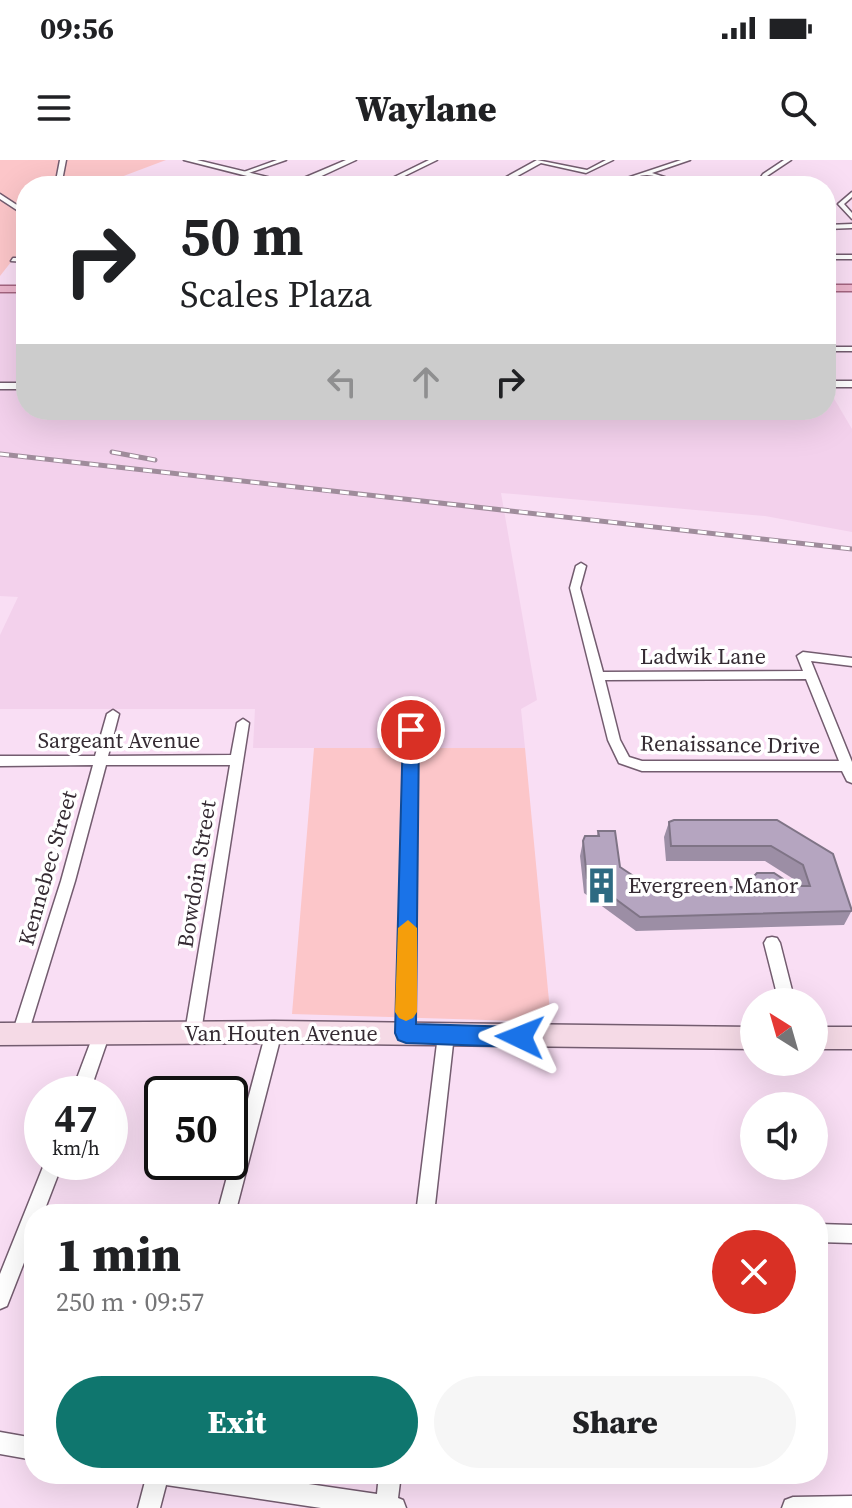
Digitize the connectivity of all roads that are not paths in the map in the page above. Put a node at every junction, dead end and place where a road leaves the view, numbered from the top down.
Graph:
1 (188, 160) edge
2 (283, 160) edge
3 (352, 160) edge
4 (434, 160) edge
5 (610, 160) edge
6 (687, 160) edge
7 (788, 160) edge
8 (202, 161) edge
9 (541, 161) edge
10 (244, 173) junction
11 (645, 173) junction
12 (255, 176) edge
13 (316, 176) edge
14 (400, 176) edge
15 (512, 176) edge
16 (636, 176) edge
17 (655, 176) edge
18 (764, 176) edge
19 (852, 194) edge
20 (852, 217) edge
21 (581, 566) dead end
22 (852, 662) edge
23 (809, 675) junction
24 (597, 676) junction
25 (113, 714) dead end
26 (243, 723) dead end
27 (411, 730) dead end
28 (100, 760) junction
29 (237, 760) junction
30 (0, 761) edge
31 (850, 772) edge
32 (772, 943) dead end
33 (783, 988) edge
34 (193, 1032) junction
35 (274, 1032) junction
36 (102, 1033) junction
37 (406, 1033) junction
38 (10, 1034) edge
39 (446, 1035) junction
40 (740, 1038) edge
41 (828, 1038) edge
42 (852, 1038) edge
43 (86, 1076) edge
44 (47, 1180) edge
45 (37, 1204) edge
46 (229, 1204) edge
47 (426, 1204) edge
48 (828, 1233) edge
49 (852, 1234) edge
50 (24, 1238) edge
51 (0, 1299) edge
52 (0, 1443) edge
53 (24, 1447) edge
54 (155, 1484) edge
55 (234, 1484) edge
56 (390, 1484) edge
57 (389, 1507) edge
58 (852, 1507) edge
59 (149, 1508) edge
60 (793, 1508) edge

1 - 8 street
2 - 10 street
3 - 13 street
4 - 14 street
5 - 9 street
6 - 11 street
7 - 18 street
8 - 10 street
9 - 15 street
10 - 12 street
11 - 16 street
11 - 17 street
19 - 20 street
21 - 24 street, Renaissance Drive
22 - 23 street
23 - 24 street, Ladwik Lane
23 - 31 street
24 - 31 street, Renaissance Drive
25 - 28 street, Kennebec Street
26 - 29 street, Bowdoin Street
27 - 37 street
28 - 29 street, Sargeant Avenue
28 - 30 street, Sargeant Avenue
28 - 38 street, Kennebec Street
29 - 34 street, Bowdoin Street
32 - 33 street
34 - 35 main road, Van Houten Avenue
34 - 36 main road, Van Houten Avenue
35 - 37 main road, Van Houten Avenue
35 - 46 street
36 - 38 main road, Van Houten Avenue
36 - 43 street
37 - 39 main road, Van Houten Avenue
39 - 40 main road, Van Houten Avenue
39 - 47 street
41 - 42 main road
44 - 45 street
48 - 49 street
50 - 51 street
52 - 53 street
54 - 59 street
55 - 57 street
56 - 57 street
58 - 60 street

